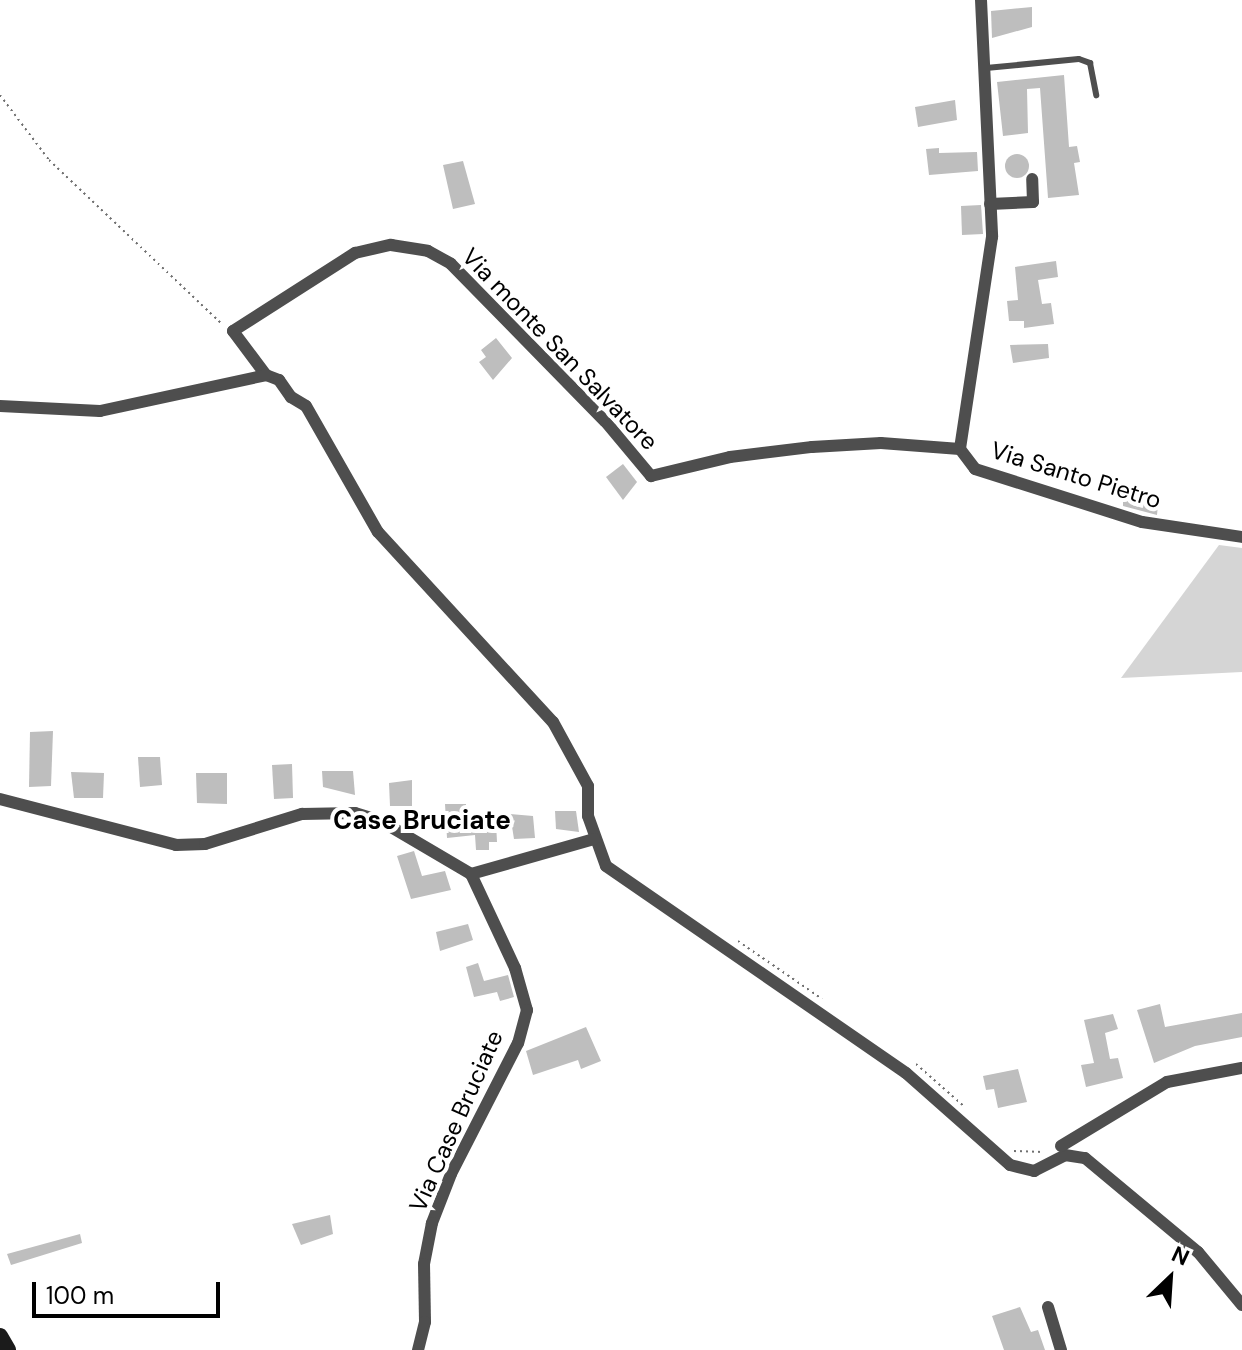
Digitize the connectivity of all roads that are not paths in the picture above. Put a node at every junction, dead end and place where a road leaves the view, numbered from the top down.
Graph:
1 (981, 0) edge
2 (986, 68) junction
3 (1096, 95) dead end
4 (1032, 179) dead end
5 (990, 204) junction
6 (266, 375) junction
7 (0, 406) edge
8 (960, 449) junction
9 (1242, 537) edge
10 (0, 799) edge
11 (594, 839) junction
12 (471, 874) junction
13 (1242, 1068) edge
14 (1061, 1146) dead end
15 (1242, 1305) edge
16 (1048, 1307) dead end
17 (0, 1336) edge
18 (8, 1350) edge
19 (418, 1350) edge
20 (1061, 1350) edge

1 - 2 street, Via Santo Pietro
2 - 3 lane
2 - 5 street, Via Santo Pietro
4 - 5 street
5 - 8 street, Via Santo Pietro
6 - 7 street
6 - 8 street, Via monte San Salvatore
6 - 11 street
8 - 9 street, Via Santo Pietro
10 - 12 street
11 - 12 street
11 - 15 street
12 - 19 street, Via Case Bruciate
13 - 14 street
16 - 20 street
17 - 18 street

